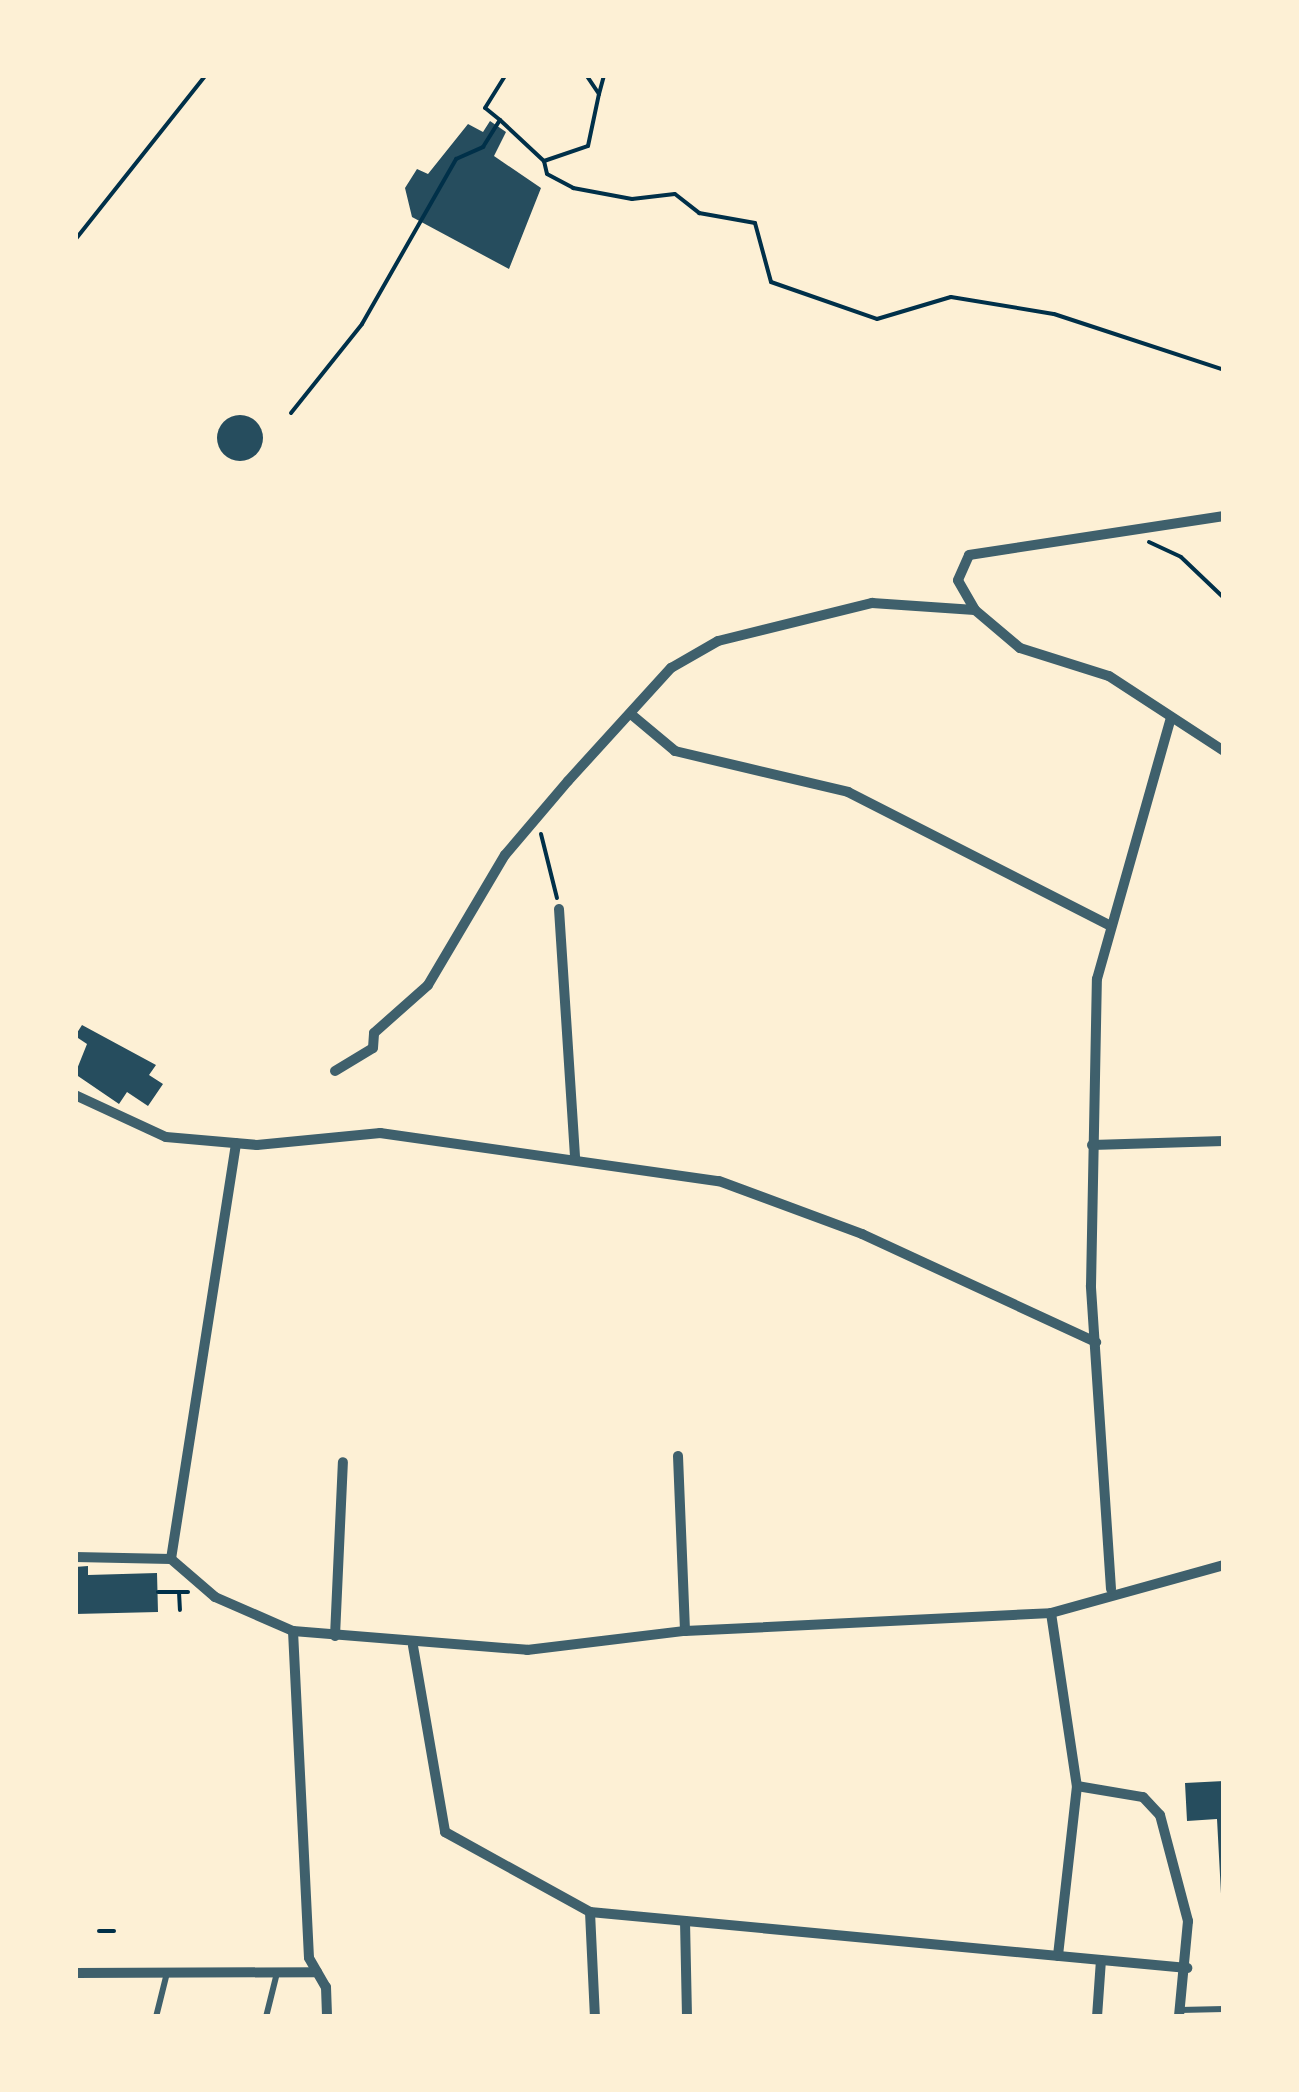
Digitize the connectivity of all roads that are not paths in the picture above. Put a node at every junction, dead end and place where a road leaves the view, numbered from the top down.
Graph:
1 (1224, 516) edge
2 (976, 610) junction
3 (632, 714) junction
4 (1171, 718) junction
5 (1224, 751) edge
6 (560, 909) road end
7 (1110, 926) junction
8 (335, 1071) dead end
9 (75, 1094) edge
10 (1224, 1141) edge
11 (236, 1143) junction
12 (1092, 1145) junction
13 (574, 1156) junction
14 (1096, 1342) junction
15 (678, 1456) dead end
16 (343, 1462) dead end
17 (75, 1558) edge
18 (171, 1559) junction
19 (1224, 1564) edge
20 (1111, 1589) junction
21 (1051, 1613) junction
22 (293, 1630) junction
23 (685, 1631) junction
24 (336, 1636) junction
25 (413, 1646) junction
26 (1077, 1786) junction
27 (590, 1912) junction
28 (685, 1922) junction
29 (1058, 1956) junction
30 (1101, 1960) junction
31 (1188, 1968) junction
32 (75, 1972) edge
33 (277, 1972) junction
34 (317, 1972) junction
35 (167, 1973) junction
36 (1224, 2009) edge
37 (1179, 2014) edge
38 (156, 2017) edge
39 (266, 2017) edge
40 (327, 2017) edge
41 (595, 2017) edge
42 (687, 2017) edge
43 (1097, 2017) edge

1 - 2 street
2 - 3 street
2 - 4 street
3 - 7 street
3 - 8 street
4 - 5 street
4 - 7 street
6 - 13 street
7 - 12 street
9 - 11 street
10 - 12 street
11 - 13 street
11 - 18 street
12 - 14 street
13 - 14 street
14 - 20 street
15 - 23 street
16 - 24 street
17 - 18 street
18 - 22 street
19 - 20 street
20 - 21 street
21 - 23 street
21 - 26 street
22 - 24 street
22 - 34 street
23 - 25 street
24 - 25 street
25 - 27 street
26 - 29 street
26 - 31 street
27 - 28 street
27 - 41 street
28 - 29 street
28 - 42 street
29 - 30 street
30 - 31 street
30 - 43 street
31 - 37 street
32 - 35 street
33 - 34 street
33 - 35 street
33 - 39 lane
34 - 40 street
35 - 38 lane
36 - 37 lane

